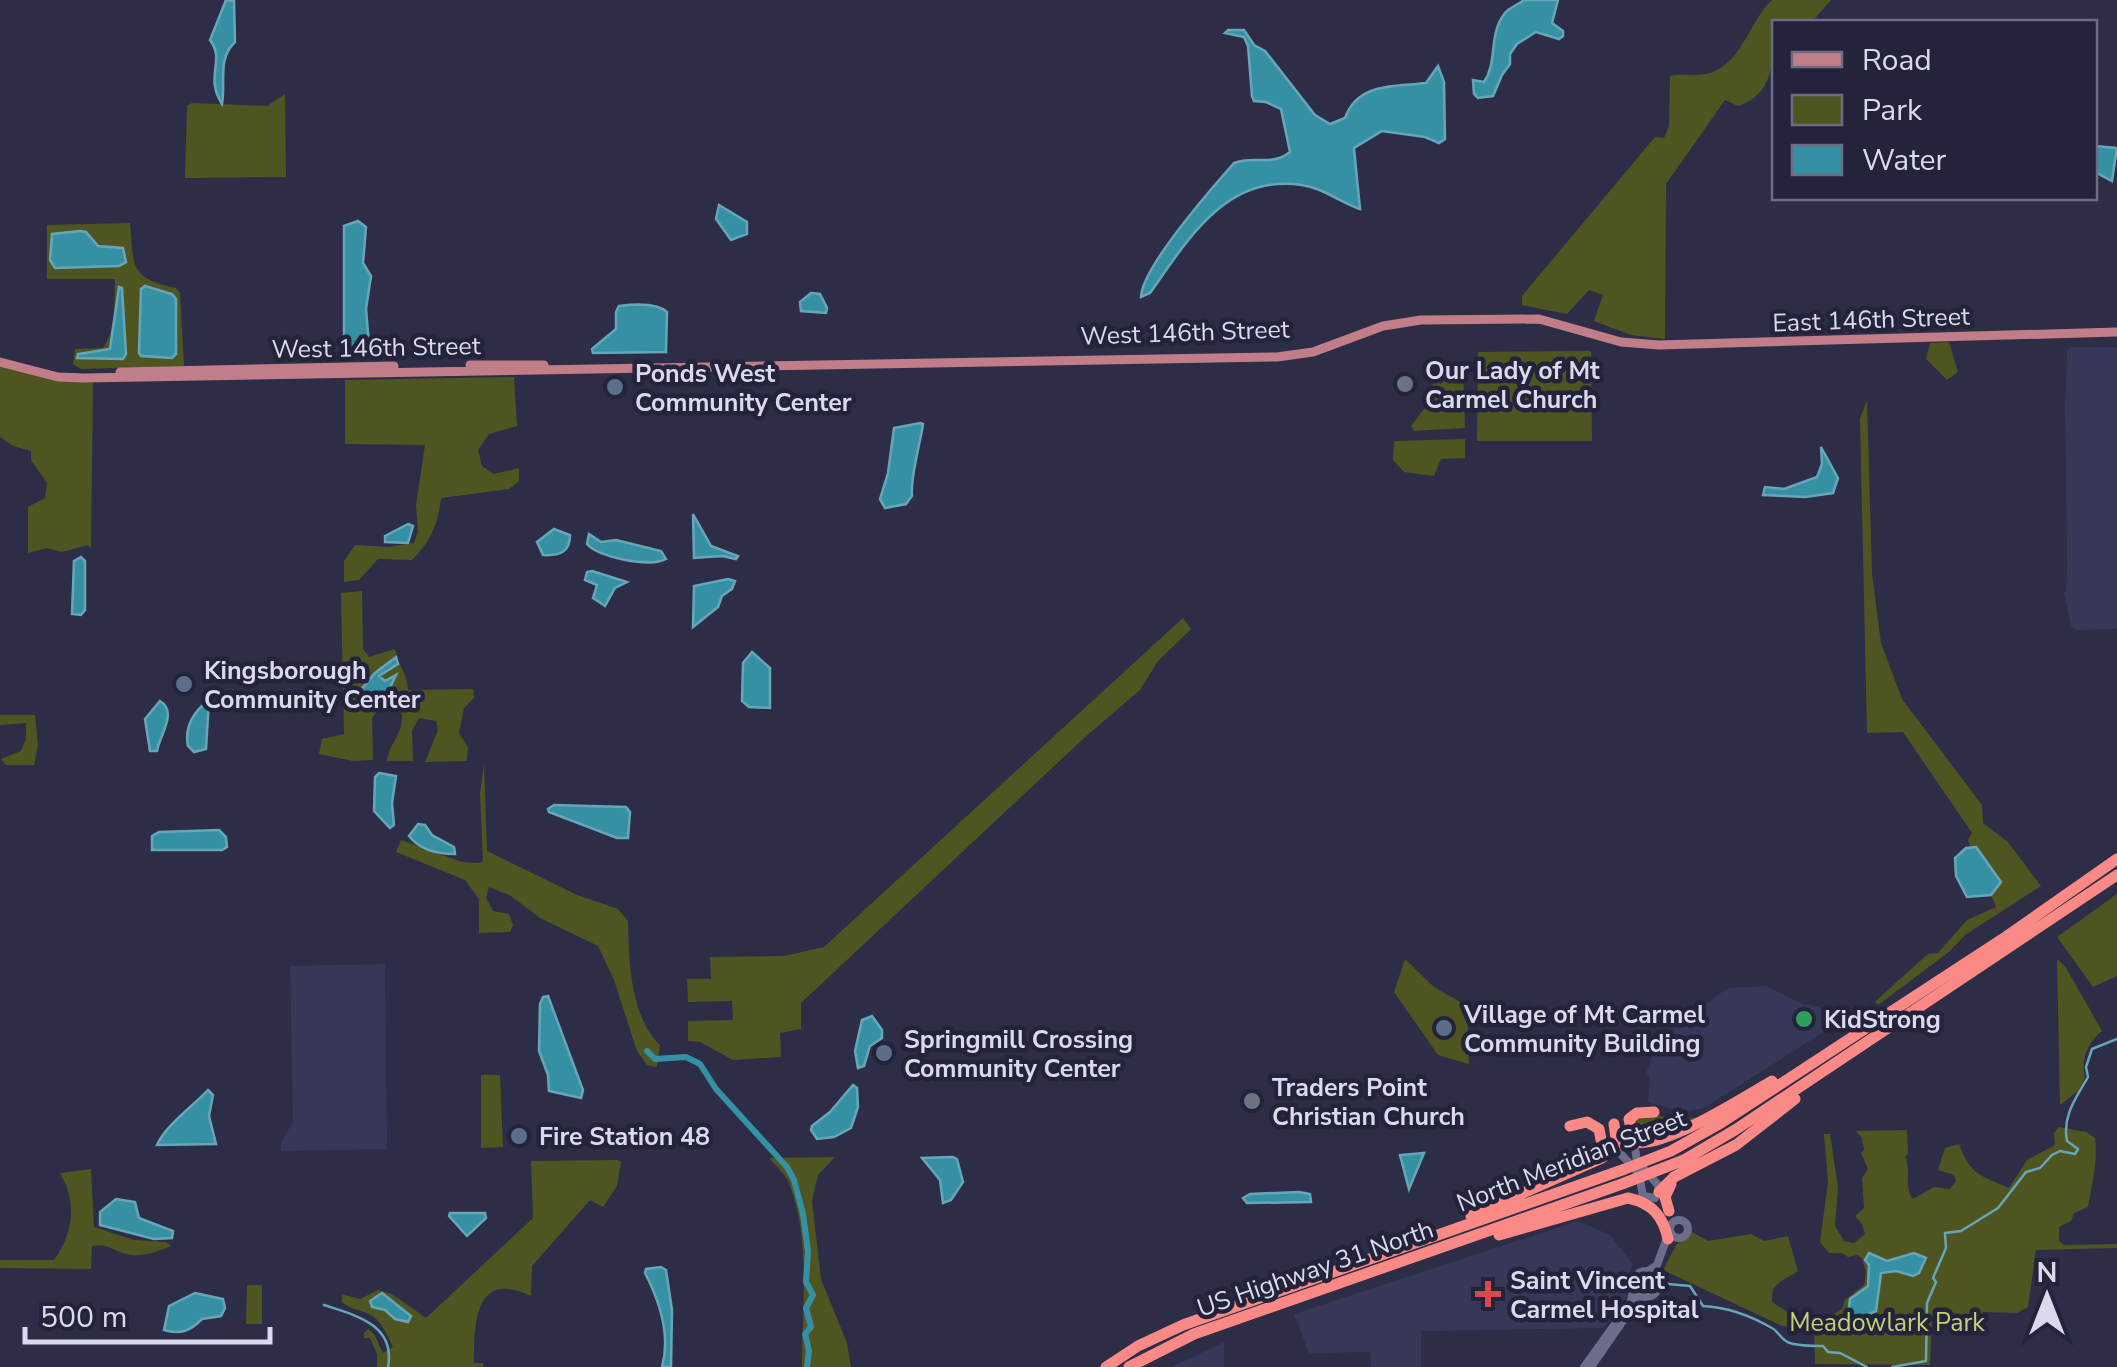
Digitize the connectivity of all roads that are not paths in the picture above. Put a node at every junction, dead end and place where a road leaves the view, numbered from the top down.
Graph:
1 (2117, 332) edge
2 (1626, 340) joint
3 (0, 359) edge
4 (2117, 859) edge
5 (2117, 875) edge
6 (1866, 1026) junction
7 (1852, 1052) junction
8 (1654, 1112) dead end
9 (1614, 1124) dead end
10 (1570, 1126) dead end
11 (1663, 1137) junction
12 (1634, 1142) junction
13 (1614, 1149) junction
14 (1576, 1169) junction
15 (1691, 1170) junction
16 (1633, 1181) joint
17 (1660, 1192) junction
18 (1643, 1196) junction
19 (1611, 1202) junction
20 (1674, 1215) junction
21 (1672, 1233) junction
22 (1401, 1255) junction
23 (1646, 1272) junction
24 (1658, 1279) junction
25 (1634, 1289) junction
26 (1646, 1297) junction
27 (1615, 1323) junction
28 (1611, 1339) junction
29 (1124, 1362) edge
30 (1104, 1367) edge
31 (1584, 1367) edge
32 (1591, 1367) edge

1 - 2 main road, East 146th Street
2 - 3 main road, West 146th Street
4 - 6 highway, North Meridian Street
5 - 7 highway, North Meridian Street
6 - 11 highway
6 - 22 highway, North Meridian Street
7 - 15 highway
7 - 16 highway, North Meridian Street
8 - 11 highway
9 - 13 highway
10 - 14 highway
11 - 12 highway
12 - 13 main road
12 - 17 main road
13 - 14 highway
13 - 18 main road
14 - 22 highway
15 - 17 highway
15 - 20 highway
16 - 22 highway, US Highway 31 North
17 - 18 main road
17 - 20 main road
18 - 19 highway
18 - 21 main road
19 - 21 highway
19 - 22 highway
20 - 21 main road
20 - 21 main road
21 - 23 main road
21 - 24 main road
22 - 29 highway, North Meridian Street
23 - 24 main road
23 - 25 main road
24 - 26 main road
25 - 26 main road
25 - 27 main road
26 - 28 main road
27 - 28 main road
27 - 31 main road
28 - 32 main road
29 - 30 highway, North Meridian Street

